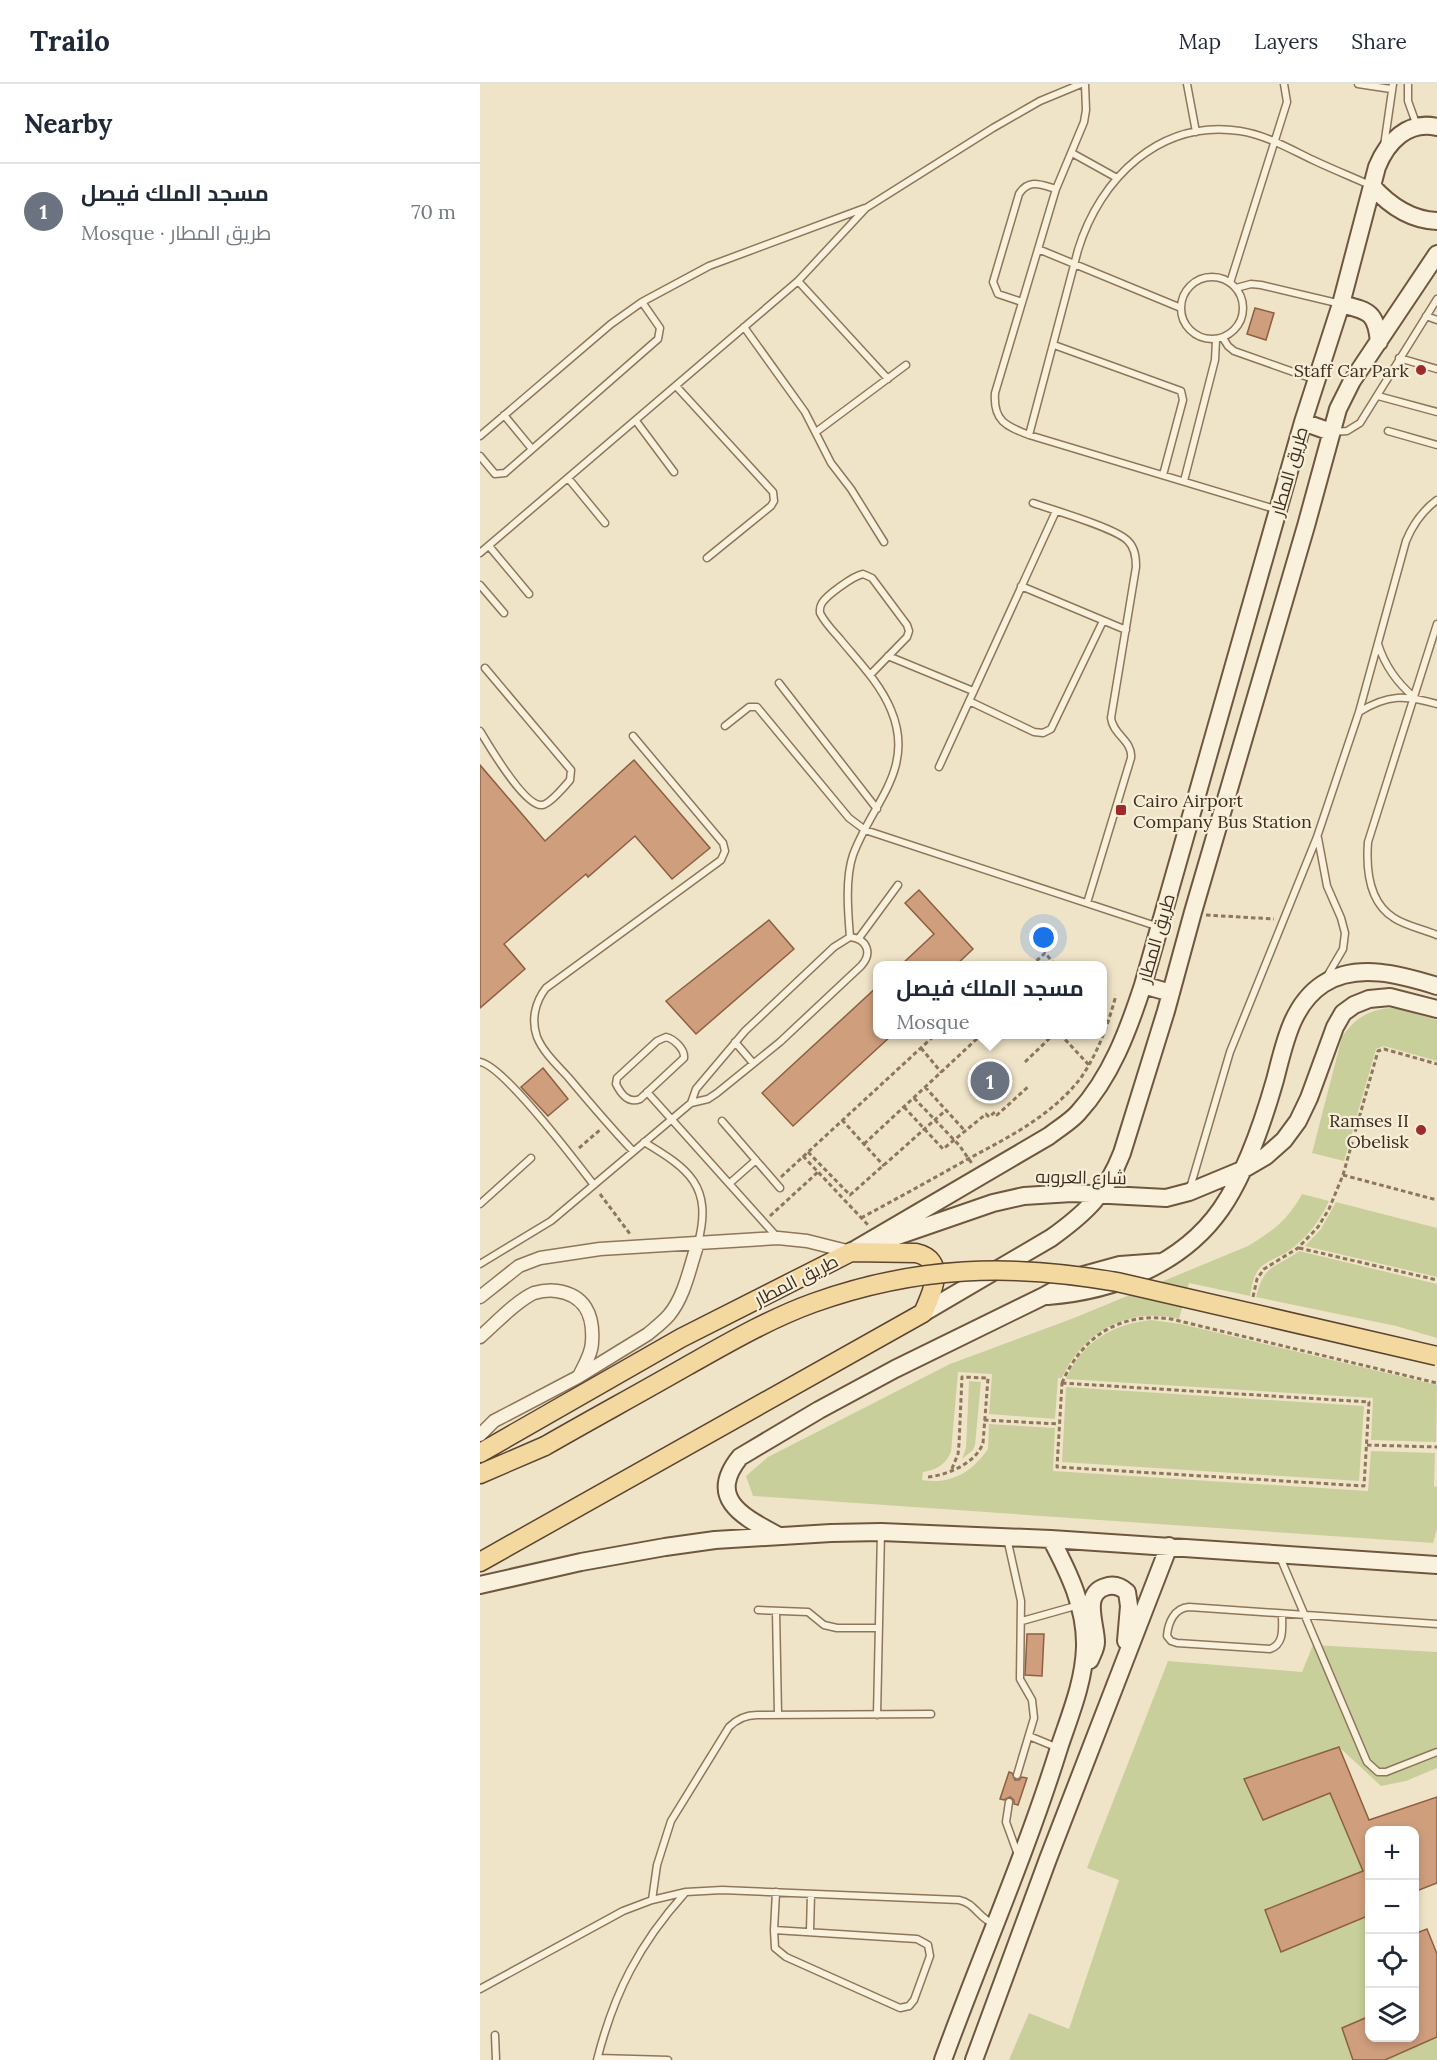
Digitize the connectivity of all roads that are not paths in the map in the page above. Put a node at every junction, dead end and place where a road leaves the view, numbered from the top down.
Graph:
1 (1083, 84) edge
2 (1187, 84) edge
3 (1284, 84) edge
4 (1358, 84) edge
5 (1408, 84) edge
6 (1392, 87) edge
7 (1417, 127) junction
8 (1437, 127) edge
9 (1196, 132) junction
10 (1276, 142) junction
11 (1072, 153) junction
12 (1383, 153) junction
13 (1117, 178) junction
14 (1372, 186) junction
15 (1056, 189) junction
16 (866, 208) junction
17 (1437, 221) edge
18 (1038, 249) junction
19 (1437, 254) edge
20 (1075, 265) junction
21 (798, 280) junction
22 (1233, 285) junction
23 (1437, 299) edge
24 (642, 302) junction
25 (1022, 302) junction
26 (1341, 304) junction
27 (1180, 308) junction
28 (1426, 316) junction
29 (1437, 320) edge
30 (744, 327) junction
31 (1219, 339) junction
32 (1379, 342) junction
33 (1054, 345) junction
34 (1399, 358) junction
35 (906, 365) dead end
36 (1437, 369) edge
37 (888, 379) junction
38 (1317, 380) junction
39 (676, 386) junction
40 (1378, 396) junction
41 (1437, 412) edge
42 (504, 415) junction
43 (636, 421) junction
44 (1303, 422) junction
45 (1388, 431) dead end
46 (816, 432) junction
47 (1331, 432) junction
48 (1029, 435) junction
49 (480, 436) edge
50 (1437, 446) edge
51 (532, 449) junction
52 (480, 456) edge
53 (674, 472) dead end
54 (1163, 475) junction
55 (568, 478) junction
56 (1184, 482) junction
57 (1437, 500) edge
58 (1033, 503) dead end
59 (1278, 510) junction
60 (1056, 511) junction
61 (605, 524) dead end
62 (884, 542) dead end
63 (489, 546) junction
64 (480, 553) edge
65 (707, 558) dead end
66 (480, 585) edge
67 (1021, 586) junction
68 (528, 594) dead end
69 (504, 613) dead end
70 (1103, 621) junction
71 (1437, 624) edge
72 (1126, 630) junction
73 (1377, 642) junction
74 (888, 656) junction
75 (485, 669) dead end
76 (870, 675) junction
77 (779, 683) dead end
78 (974, 691) junction
79 (1414, 697) junction
80 (969, 701) junction
81 (1437, 704) edge
82 (1359, 712) junction
83 (725, 726) dead end
84 (480, 732) edge
85 (633, 736) dead end
86 (939, 767) dead end
87 (877, 809) junction
88 (865, 830) junction
89 (1317, 837) junction
90 (898, 885) dead end
91 (1088, 903) junction
92 (1167, 903) junction
93 (1192, 913) junction
94 (1160, 927) junction
95 (1437, 935) edge
96 (850, 938) junction
97 (859, 938) junction
98 (1323, 984) junction
99 (1143, 985) junction
100 (1437, 986) edge
101 (1172, 993) junction
102 (1437, 1010) edge
103 (735, 1042) junction
104 (480, 1062) edge
105 (753, 1063) junction
106 (648, 1092) junction
107 (691, 1103) junction
108 (671, 1118) junction
109 (722, 1121) dead end
110 (644, 1142) junction
111 (633, 1151) junction
112 (531, 1158) dead end
113 (756, 1160) junction
114 (1242, 1170) junction
115 (730, 1183) junction
116 (594, 1185) junction
117 (777, 1185) road end
118 (1189, 1192) junction
119 (1102, 1194) junction
120 (480, 1204) edge
121 (778, 1238) junction
122 (698, 1243) junction
123 (851, 1252) junction
124 (480, 1264) edge
125 (480, 1297) edge
126 (923, 1313) junction
127 (480, 1337) edge
128 (1437, 1356) edge
129 (578, 1377) junction
130 (480, 1435) edge
131 (480, 1453) edge
132 (480, 1474) edge
133 (881, 1532) junction
134 (777, 1535) junction
135 (1007, 1537) junction
136 (1051, 1539) junction
137 (1169, 1546) junction
138 (1279, 1554) junction
139 (480, 1562) edge
140 (1437, 1564) edge
141 (480, 1586) edge
142 (1080, 1605) junction
143 (758, 1611) dead end
144 (776, 1611) junction
145 (1282, 1614) junction
146 (1306, 1616) junction
147 (1022, 1621) junction
148 (1437, 1624) edge
149 (879, 1628) junction
150 (1123, 1662) junction
151 (1081, 1679) junction
152 (877, 1714) junction
153 (931, 1714) dead end
154 (778, 1715) junction
155 (1029, 1736) junction
156 (1059, 1748) junction
157 (1437, 1752) edge
158 (1017, 1775) dead end
159 (1009, 1802) dead end
160 (1020, 1859) junction
161 (686, 1892) junction
162 (776, 1892) junction
163 (811, 1894) junction
164 (652, 1900) junction
165 (995, 1924) junction
166 (774, 1930) junction
167 (810, 1931) junction
168 (480, 1989) edge
169 (495, 2035) dead end
170 (597, 2059) edge
171 (496, 2060) edge
172 (668, 2060) edge
173 (943, 2060) edge
174 (974, 2060) edge

1 - 11 lane
1 - 16 lane
2 - 9 lane
3 - 10 lane
4 - 6 lane
5 - 7 lane
6 - 12 lane
7 - 8 main road, طريق المطار
7 - 12 main road, طريق المطار
9 - 10 lane
9 - 13 lane
10 - 14 lane
10 - 22 lane
11 - 13 lane
11 - 15 lane
12 - 14 main road, طريق المطار
13 - 20 lane
14 - 17 main road
14 - 26 main road, طريق المطار
15 - 18 lane
15 - 25 lane
16 - 21 lane
16 - 24 lane
18 - 20 lane
18 - 25 lane
19 - 32 main road, طريق المطار
20 - 27 lane
20 - 33 lane
21 - 30 lane
21 - 37 lane
22 - 26 lane
22 - 27 lane
22 - 31 lane
23 - 28 lane
24 - 42 lane
24 - 51 lane
25 - 48 lane
26 - 32 main road
26 - 38 main road, طريق المطار
27 - 31 lane
28 - 29 lane
28 - 34 lane
30 - 39 lane
30 - 46 lane
31 - 38 lane
31 - 56 lane
32 - 47 main road, طريق المطار
33 - 48 lane
33 - 54 lane
34 - 36 lane
34 - 40 lane
35 - 37 lane
37 - 46 lane
38 - 44 main road, طريق المطار
39 - 43 lane
39 - 65 lane
40 - 41 lane
40 - 47 lane
42 - 49 lane
42 - 51 lane
43 - 53 lane
43 - 55 lane
44 - 47 main road
44 - 59 main road, طريق المطار
45 - 50 lane
46 - 62 lane
47 - 93 main road, طريق المطار
48 - 54 lane
51 - 52 lane
54 - 56 lane
55 - 61 lane
55 - 63 lane
56 - 59 lane
57 - 73 lane
58 - 60 lane
59 - 92 main road, طريق المطار
60 - 67 lane
60 - 72 lane
63 - 64 lane
63 - 68 lane
66 - 69 lane
67 - 70 lane
67 - 78 lane
70 - 72 lane
70 - 80 lane
71 - 79 lane
72 - 91 lane
73 - 79 lane
73 - 82 lane
74 - 76 lane
74 - 76 lane
74 - 78 lane
75 - 84 lane
76 - 87 lane
77 - 87 lane
78 - 80 lane
79 - 81 lane
79 - 82 lane
79 - 95 lane
80 - 86 lane
82 - 89 lane
83 - 88 lane
85 - 111 lane
87 - 88 lane
88 - 91 lane
88 - 96 lane
89 - 98 lane
89 - 118 lane
90 - 97 lane
91 - 94 lane
92 - 93 main road
92 - 94 main road, طريق المطار
93 - 101 main road, طريق المطار
94 - 99 main road, طريق المطار
96 - 97 lane
96 - 103 lane
97 - 105 lane
98 - 100 main road
98 - 114 main road
99 - 101 main road
99 - 123 main road, طريق المطار
101 - 119 main road, طريق المطار
102 - 114 main road, شارع العروبه
103 - 105 lane
103 - 107 lane
104 - 116 lane
105 - 107 lane
106 - 106 lane
106 - 108 lane
107 - 108 lane
108 - 110 lane
108 - 115 lane
109 - 113 lane
110 - 111 lane
110 - 122 lane
111 - 116 lane
112 - 120 lane
113 - 115 lane
113 - 117 lane
114 - 118 main road, شارع العروبه
114 - 134 main road
115 - 121 lane
116 - 124 lane
118 - 119 main road, شارع العروبه
119 - 123 main road, شارع العروبه
119 - 126 main road, طريق المطار
121 - 122 street
121 - 123 street
122 - 125 street
122 - 129 street
123 - 126 main road
123 - 131 main road, طريق المطار
126 - 139 main road, طريق المطار
127 - 129 street
128 - 132 main road, bridge
129 - 130 street
133 - 134 main road
133 - 135 main road
133 - 149 lane
134 - 141 main road
135 - 136 main road
135 - 147 lane
136 - 137 main road
136 - 142 main road
137 - 138 main road
137 - 150 main road
138 - 140 main road
138 - 146 lane
142 - 147 lane
142 - 151 main road
143 - 144 lane
144 - 149 lane
144 - 154 lane
145 - 145 lane
145 - 146 lane
146 - 148 lane
146 - 157 lane
147 - 155 lane
149 - 152 lane
150 - 151 main road
150 - 174 main road
151 - 156 main road
152 - 153 lane
152 - 154 lane
154 - 164 lane
155 - 156 lane
155 - 158 lane
156 - 160 main road
159 - 160 lane
160 - 165 main road
161 - 162 lane
161 - 164 lane
161 - 170 lane
162 - 163 lane
162 - 166 lane
163 - 165 lane
163 - 167 lane
164 - 168 lane
165 - 173 main road
166 - 167 lane
166 - 167 lane
169 - 171 lane
170 - 172 lane

